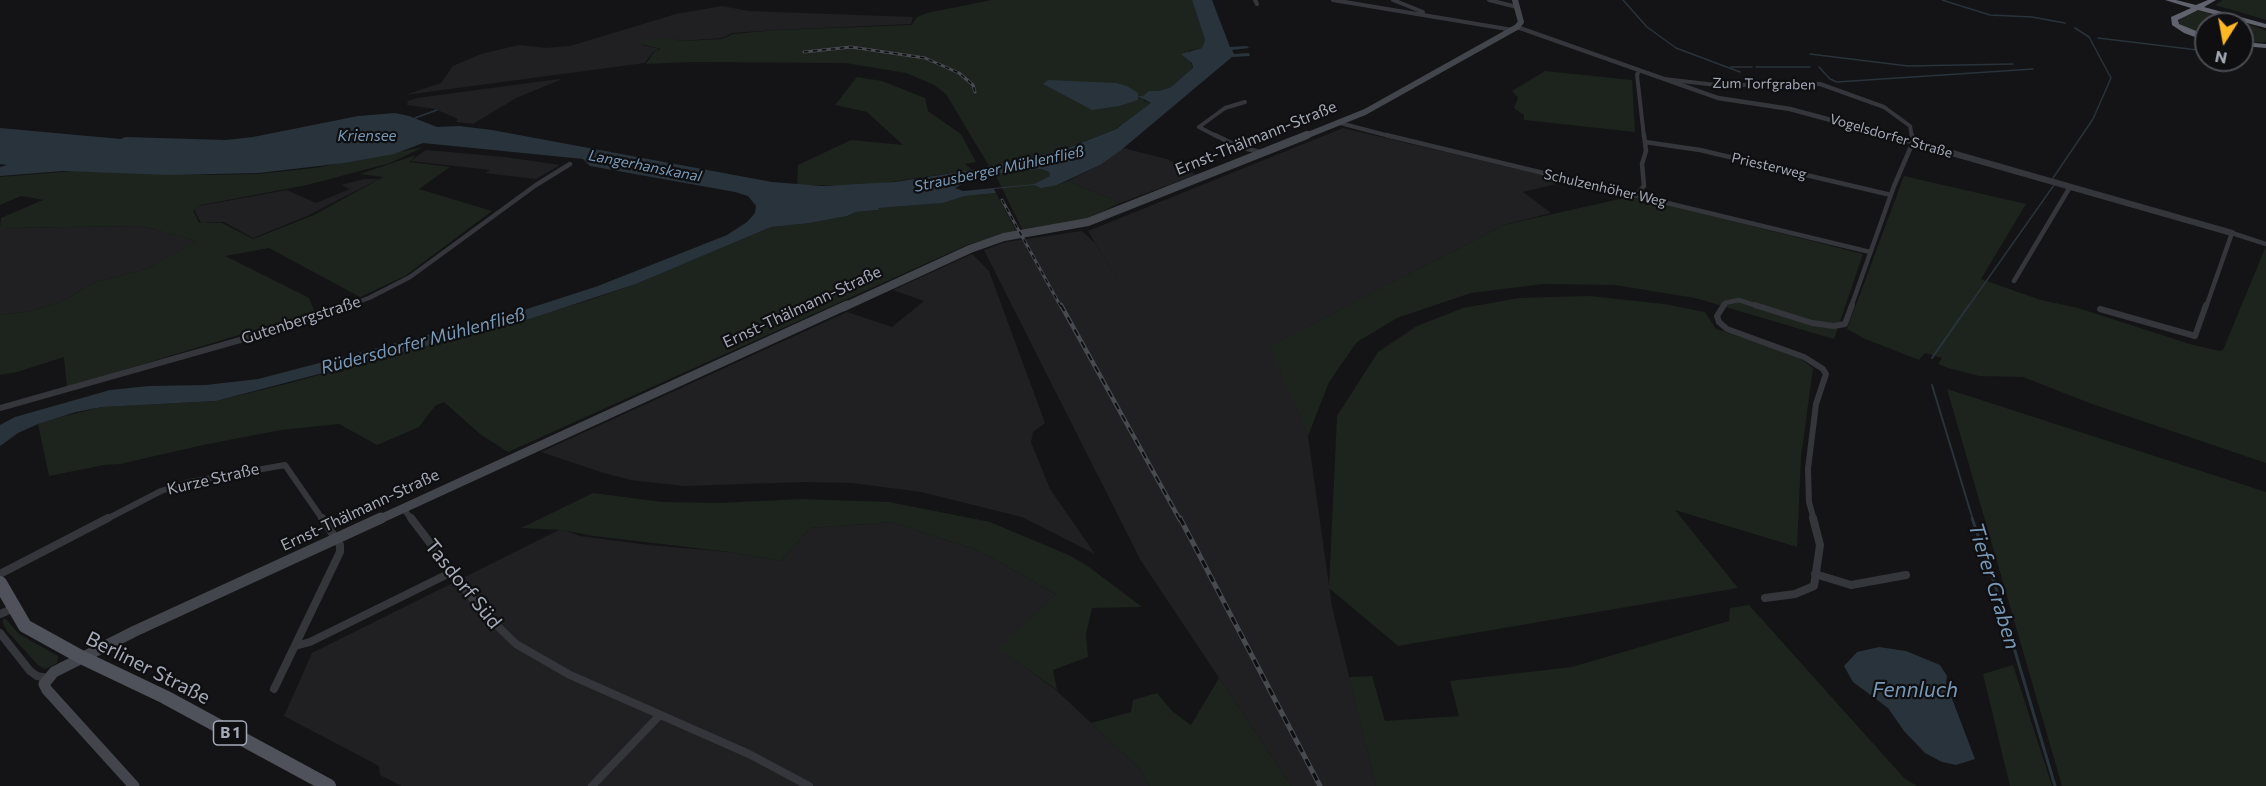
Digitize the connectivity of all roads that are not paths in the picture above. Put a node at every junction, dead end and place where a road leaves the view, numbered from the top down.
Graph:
1 (1333, 0) edge
2 (1394, 0) edge
3 (1489, 0) edge
4 (1515, 0) edge
5 (2168, 0) edge
6 (2184, 0) edge
7 (2211, 1) edge
8 (1374, 6) junction
9 (1517, 7) junction
10 (1424, 14) junction
11 (2266, 26) edge
12 (1515, 28) junction
13 (2194, 34) edge
14 (1639, 70) junction
15 (1664, 79) junction
16 (1245, 102) dead end
17 (1340, 123) junction
18 (1645, 142) junction
19 (1913, 142) junction
20 (1263, 153) junction
21 (570, 164) dead end
22 (2070, 187) junction
23 (1636, 195) junction
24 (1891, 195) junction
25 (2232, 233) junction
26 (2266, 244) edge
27 (1870, 252) junction
28 (2014, 281) dead end
29 (2100, 309) dead end
30 (0, 408) edge
31 (403, 508) junction
32 (336, 539) junction
33 (452, 572) junction
34 (0, 574) edge
35 (1815, 574) junction
36 (1906, 575) dead end
37 (0, 583) edge
38 (1765, 598) dead end
39 (4, 613) edge
40 (0, 633) edge
41 (295, 646) junction
42 (81, 657) junction
43 (47, 678) junction
44 (274, 689) dead end
45 (660, 715) junction
46 (134, 786) edge
47 (330, 786) edge
48 (592, 786) edge
49 (808, 786) edge

1 - 8 street, Vogelsdorfer Straße
2 - 8 street
2 - 10 street
3 - 9 street
4 - 9 main road
5 - 11 highway
6 - 11 highway
7 - 13 highway
8 - 10 street, Vogelsdorfer Straße
9 - 12 main road
10 - 12 street, Vogelsdorfer Straße
12 - 14 street, Vogelsdorfer Straße
12 - 17 main road, Ernst-Thälmann-Straße
14 - 15 street, Vogelsdorfer Straße
14 - 18 street
15 - 19 street, Vogelsdorfer Straße
15 - 19 street, Zum Torfgraben
16 - 20 street
17 - 20 main road, Ernst-Thälmann-Straße
17 - 23 street, Schulzenhöher Weg
18 - 23 street
18 - 24 street, Priesterweg
19 - 22 street, Vogelsdorfer Straße
19 - 24 street
20 - 31 main road, Ernst-Thälmann-Straße
21 - 30 street, Gutenbergstraße
22 - 25 street, Vogelsdorfer Straße
22 - 28 street
23 - 27 street, Schulzenhöher Weg
24 - 27 street
25 - 26 street, Vogelsdorfer Straße
25 - 29 street
27 - 35 street
31 - 32 main road, Ernst-Thälmann-Straße
31 - 33 street, Tasdorf Süd
32 - 34 street, Kurze Straße
32 - 41 street
32 - 42 main road, Ernst-Thälmann-Straße
33 - 41 street
33 - 45 street, Tasdorf Süd
35 - 36 street
35 - 38 street
37 - 39 main road, Berliner Straße / B 1
39 - 42 main road, Berliner Straße / B 1
40 - 43 street
41 - 44 street
42 - 43 main road, Ernst-Thälmann-Straße
42 - 47 main road, Berliner Straße / B 1
43 - 46 main road
45 - 48 street
45 - 49 street, Tasdorf Süd

